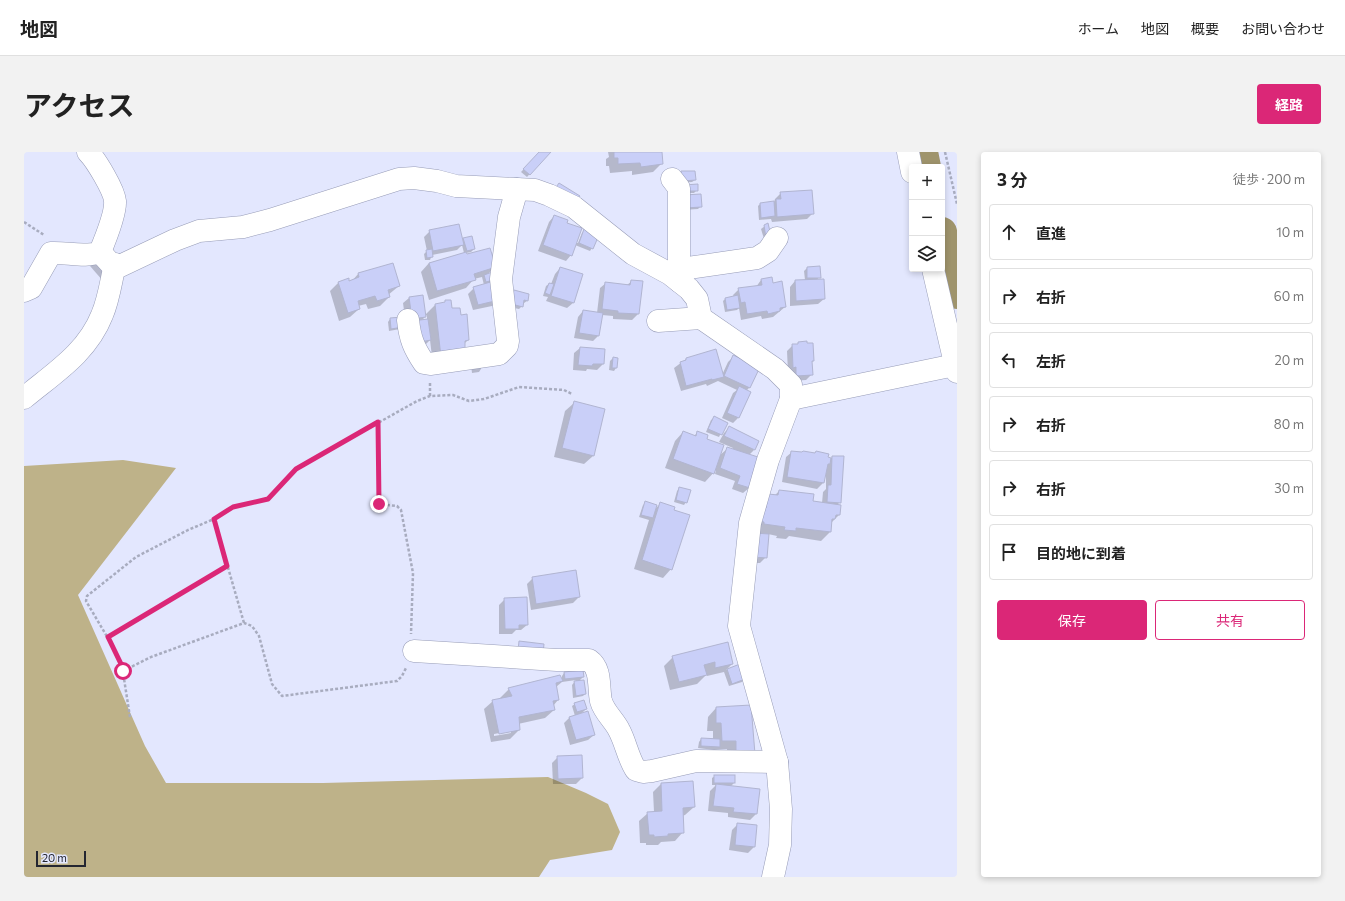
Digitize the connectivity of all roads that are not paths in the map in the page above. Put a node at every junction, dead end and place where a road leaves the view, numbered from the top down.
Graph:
1 (88, 152) edge
2 (908, 152) edge
3 (910, 164) edge
4 (672, 179) dead end
5 (517, 189) junction
6 (777, 238) dead end
7 (108, 258) junction
8 (935, 272) edge
9 (679, 281) junction
10 (24, 291) edge
11 (948, 295) edge
12 (701, 318) junction
13 (408, 320) dead end
14 (658, 321) dead end
15 (956, 368) edge
16 (24, 398) edge
17 (791, 399) junction
18 (414, 651) road end
19 (777, 762) junction
20 (773, 877) edge

1 - 7 street
2 - 3 street
4 - 9 street
5 - 7 street
5 - 9 street
5 - 13 street
6 - 9 street
7 - 10 street
7 - 16 street
8 - 11 street
9 - 12 street
11 - 15 street
12 - 14 street
12 - 17 street
15 - 17 street
17 - 19 street
18 - 19 street
19 - 20 street

